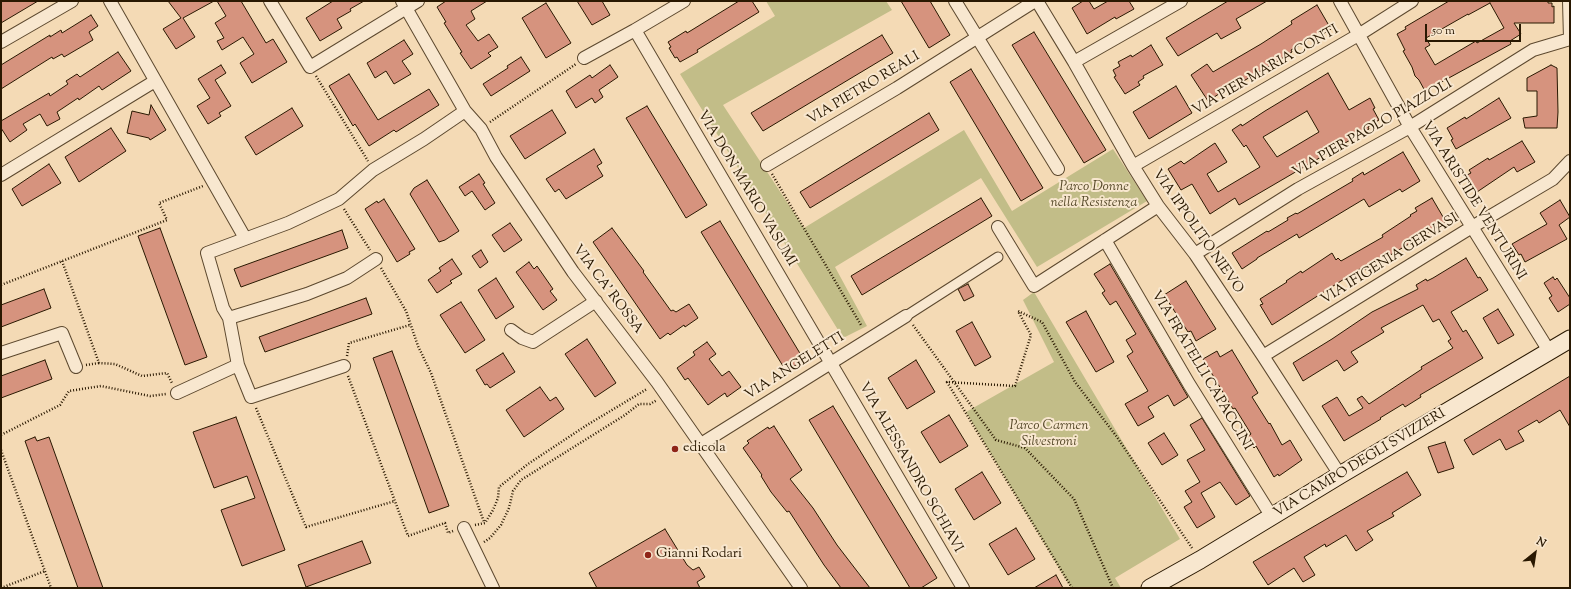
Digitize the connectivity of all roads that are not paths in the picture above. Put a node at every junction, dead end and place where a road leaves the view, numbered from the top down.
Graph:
1 (72, 1) edge
2 (110, 1) edge
3 (270, 1) edge
4 (418, 1) edge
5 (684, 1) edge
6 (955, 1) edge
7 (1036, 1) edge
8 (1181, 1) edge
9 (1340, 1) edge
10 (1412, 1) edge
11 (1569, 1) edge
12 (405, 5) edge
13 (635, 30) junction
14 (1360, 34) junction
15 (977, 38) junction
16 (1570, 39) edge
17 (1, 42) edge
18 (584, 58) road end
19 (1074, 62) junction
20 (154, 81) junction
21 (464, 111) junction
22 (1410, 126) junction
23 (1570, 160) edge
24 (767, 165) road end
25 (1133, 166) junction
26 (1058, 169) dead end
27 (1, 175) edge
28 (1158, 206) junction
29 (998, 227) dead end
30 (1472, 227) junction
31 (245, 238) junction
32 (1105, 240) junction
33 (1195, 254) junction
34 (998, 257) dead end
35 (376, 259) road end
36 (596, 302) junction
37 (906, 316) joint
38 (229, 318) junction
39 (512, 330) dead end
40 (1570, 340) edge
41 (1549, 351) junction
42 (1, 353) edge
43 (1263, 356) junction
44 (831, 363) junction
45 (238, 365) junction
46 (344, 366) road end
47 (76, 367) dead end
48 (177, 393) road end
49 (701, 444) junction
50 (1340, 475) junction
51 (1272, 517) junction
52 (464, 528) road end
53 (493, 588) edge
54 (802, 588) edge
55 (963, 588) edge
56 (1150, 588) edge

1 - 17 street
2 - 20 street
3 - 12 street
4 - 12 street
5 - 13 street
6 - 15 street
7 - 15 street, VIA PIETRO REALI
7 - 19 street, VIA IPPOLITO NIEVO
8 - 19 street
9 - 14 street, VIA ARISTIDE VENTURINI
10 - 14 street, VIA PIER MARIA CONTI
11 - 16 street
12 - 21 street, VIA CA' ROSSA
13 - 18 street
13 - 44 street, VIA DON MARIO VASUMI
14 - 22 street, VIA ARISTIDE VENTURINI
14 - 25 street, VIA PIER MARIA CONTI
15 - 24 street, VIA PIETRO REALI
15 - 26 street
16 - 22 street, VIA PIER PAOLO PIAZZOLI
19 - 25 street, VIA IPPOLITO NIEVO
20 - 27 street
20 - 31 street
21 - 31 street
21 - 36 street, VIA CA' ROSSA
22 - 30 street, VIA ARISTIDE VENTURINI
22 - 33 street, VIA PIER PAOLO PIAZZOLI
23 - 30 street, VIA IFIGENIA GERVASI
25 - 28 street, VIA IPPOLITO NIEVO
28 - 32 street
28 - 33 street, VIA IPPOLITO NIEVO
29 - 32 street
30 - 41 street, VIA ARISTIDE VENTURINI
30 - 43 street, VIA IFIGENIA GERVASI
31 - 38 street
32 - 51 street, VIA FRATELLI CAPACCINI
33 - 43 street, VIA IPPOLITO NIEVO
34 - 37 street
35 - 38 street
36 - 39 street
36 - 49 street, VIA CA' ROSSA
37 - 44 street, VIA ANGELETTI
38 - 45 street
40 - 41 main road, VIA CAMPO DEGLI SVIZZERI
41 - 50 main road, VIA CAMPO DEGLI SVIZZERI
42 - 47 street
43 - 50 street, VIA IPPOLITO NIEVO
44 - 49 street, VIA ANGELETTI
44 - 55 street, VIA ALESSANDRO SCHIAVI
45 - 46 street
45 - 48 street
49 - 54 street, VIA CA' ROSSA
50 - 51 main road, VIA CAMPO DEGLI SVIZZERI
51 - 56 main road, VIA CAMPO DEGLI SVIZZERI
52 - 53 street

